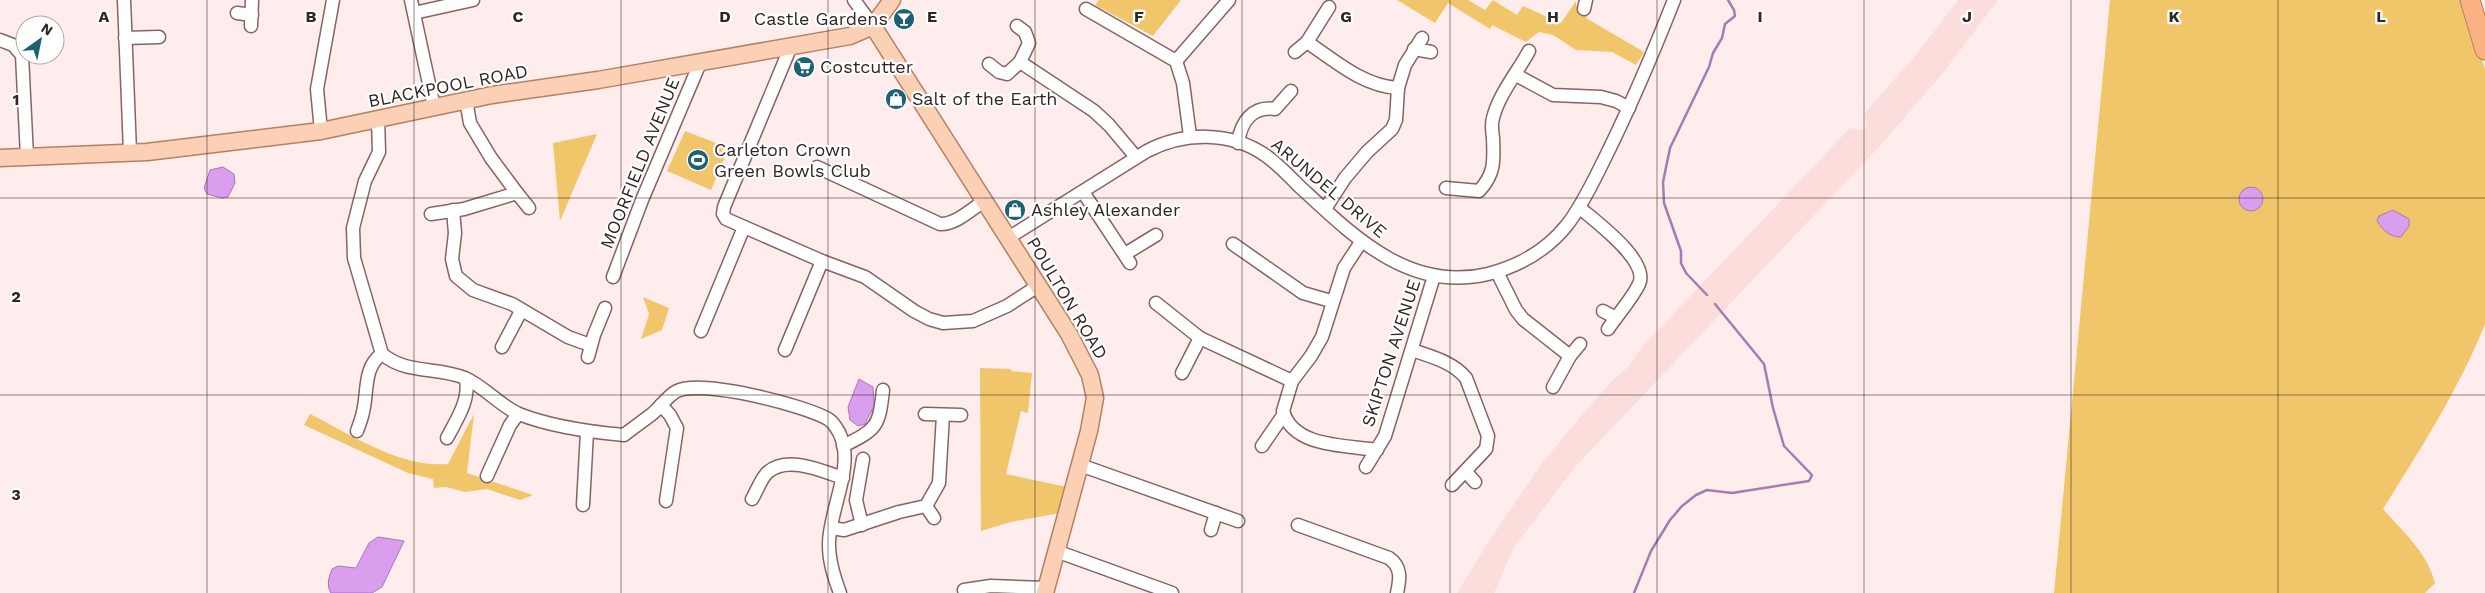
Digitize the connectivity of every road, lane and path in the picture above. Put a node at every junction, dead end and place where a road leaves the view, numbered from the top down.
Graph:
1 (124, 0) edge
2 (252, 0) edge
3 (333, 0) edge
4 (411, 0) edge
5 (473, 0) edge
6 (854, 0) edge
7 (892, 0) edge
8 (1229, 0) edge
9 (1674, 0) edge
10 (2470, 0) edge
11 (1086, 9) dead end
12 (237, 13) dead end
13 (414, 13) junction
14 (1336, 19) dead end
15 (873, 26) junction
16 (1017, 26) dead end
17 (159, 37) dead end
18 (125, 38) junction
19 (1422, 38) dead end
20 (0, 40) edge
21 (1307, 42) junction
22 (791, 46) junction
23 (1414, 49) junction
24 (2485, 50) edge
25 (1529, 51) dead end
26 (1295, 52) dead end
27 (1431, 52) dead end
28 (1176, 60) junction
29 (1020, 62) junction
30 (700, 63) junction
31 (989, 64) dead end
32 (1516, 75) junction
33 (1398, 88) junction
34 (1290, 91) dead end
35 (466, 100) junction
36 (434, 107) junction
37 (1629, 108) junction
38 (378, 119) junction
39 (321, 131) junction
40 (1190, 136) junction
41 (1238, 143) junction
42 (130, 152) junction
43 (26, 157) junction
44 (1136, 157) junction
45 (0, 158) edge
46 (817, 167) dead end
47 (1446, 188) dead end
48 (1084, 192) junction
49 (517, 193) junction
50 (984, 201) junction
51 (528, 208) dead end
52 (1580, 208) junction
53 (1325, 209) junction
54 (453, 210) junction
55 (431, 214) dead end
56 (744, 227) junction
57 (1156, 235) dead end
58 (1008, 238) junction
59 (1361, 242) junction
60 (1233, 244) dead end
61 (822, 261) junction
62 (1497, 272) junction
63 (1434, 276) junction
64 (613, 277) dead end
65 (1038, 286) junction
66 (1331, 301) junction
67 (1156, 303) dead end
68 (605, 308) dead end
69 (521, 310) junction
70 (1603, 311) dead end
71 (1616, 318) junction
72 (1608, 329) dead end
73 (700, 331) dead end
74 (1200, 338) junction
75 (1580, 344) dead end
76 (502, 347) dead end
77 (784, 350) dead end
78 (1412, 350) junction
79 (382, 354) junction
80 (1570, 356) junction
81 (1182, 373) dead end
82 (466, 379) junction
83 (1292, 381) junction
84 (1553, 387) dead end
85 (883, 390) dead end
86 (661, 405) junction
87 (518, 414) junction
88 (925, 414) dead end
89 (1284, 414) junction
90 (943, 415) junction
91 (960, 415) dead end
92 (357, 431) dead end
93 (588, 432) junction
94 (447, 438) dead end
95 (844, 446) junction
96 (1262, 446) dead end
97 (1377, 450) junction
98 (864, 460) dead end
99 (1080, 465) junction
100 (1366, 467) dead end
101 (1466, 472) junction
102 (487, 476) dead end
103 (843, 478) junction
104 (1475, 482) dead end
105 (1452, 484) dead end
106 (752, 499) dead end
107 (666, 501) dead end
108 (583, 505) dead end
109 (926, 506) junction
110 (1216, 513) junction
111 (934, 518) dead end
112 (1238, 521) dead end
113 (862, 525) junction
114 (1298, 525) dead end
115 (832, 528) junction
116 (1211, 530) dead end
117 (1056, 551) junction
118 (964, 590) dead end
119 (1046, 590) edge
120 (840, 593) edge
121 (1172, 593) edge
122 (1397, 593) edge

1 - 18 street
2 - 12 street
3 - 39 street
4 - 13 street
5 - 13 street
6 - 15 street
7 - 15 main road
8 - 28 street
9 - 37 street, ARUNDEL DRIVE
10 - 24 highway
11 - 28 street
13 - 36 street
14 - 21 street
15 - 22 main road, BLACKPOOL ROAD
15 - 50 main road, POULTON ROAD
16 - 29 street
17 - 18 street
18 - 42 street
19 - 23 street
20 - 43 street
21 - 26 street
21 - 33 street
22 - 30 main road, BLACKPOOL ROAD
22 - 56 street
23 - 27 street
23 - 33 street
25 - 32 street
28 - 40 street
29 - 31 street
29 - 44 street
30 - 35 main road, BLACKPOOL ROAD
30 - 64 street, MOORFIELD AVENUE
32 - 37 street
32 - 47 street
33 - 53 street
34 - 41 street
35 - 36 main road, BLACKPOOL ROAD
35 - 49 street
36 - 38 main road, BLACKPOOL ROAD
37 - 52 street, ARUNDEL DRIVE
38 - 39 main road, BLACKPOOL ROAD
38 - 79 street
39 - 42 main road, BLACKPOOL ROAD
40 - 41 street, ARUNDEL DRIVE
40 - 44 street, ARUNDEL DRIVE
41 - 53 street, ARUNDEL DRIVE
42 - 43 main road, BLACKPOOL ROAD
43 - 45 main road, BLACKPOOL ROAD
44 - 48 street, ARUNDEL DRIVE
46 - 50 street
48 - 57 street
48 - 58 street, ARUNDEL DRIVE
49 - 51 street
49 - 54 street
50 - 58 main road, POULTON ROAD
52 - 62 street, ARUNDEL DRIVE
52 - 71 street
53 - 59 street, ARUNDEL DRIVE
54 - 55 street
54 - 69 street
56 - 61 street
56 - 73 street
58 - 65 main road, POULTON ROAD
59 - 63 street, ARUNDEL DRIVE
59 - 66 street
60 - 66 street
61 - 65 street
61 - 77 street
62 - 63 street, ARUNDEL DRIVE
62 - 80 street
63 - 78 street, SKIPTON AVENUE
65 - 99 main road, POULTON ROAD
66 - 83 street
67 - 74 street
68 - 69 street
69 - 76 street
70 - 71 street
71 - 72 street
74 - 81 street
74 - 83 street
75 - 80 street
78 - 97 street, SKIPTON AVENUE
78 - 101 street
79 - 82 street
79 - 92 street
80 - 84 street
82 - 87 street
82 - 94 street
83 - 89 street
85 - 95 street
86 - 93 street
86 - 95 street
86 - 107 street
87 - 93 street
87 - 102 street
88 - 90 street
89 - 96 street
89 - 97 street
90 - 91 street
90 - 109 street
93 - 108 street
95 - 103 street
97 - 100 street, SKIPTON AVENUE
98 - 113 street
99 - 110 street
99 - 117 main road, POULTON ROAD
101 - 104 street
101 - 105 street
103 - 106 street
103 - 115 street
109 - 111 street
109 - 113 street
110 - 112 street
110 - 116 street
113 - 115 street
114 - 122 street
115 - 120 street
117 - 119 main road, POULTON ROAD
117 - 121 street
118 - 119 street

